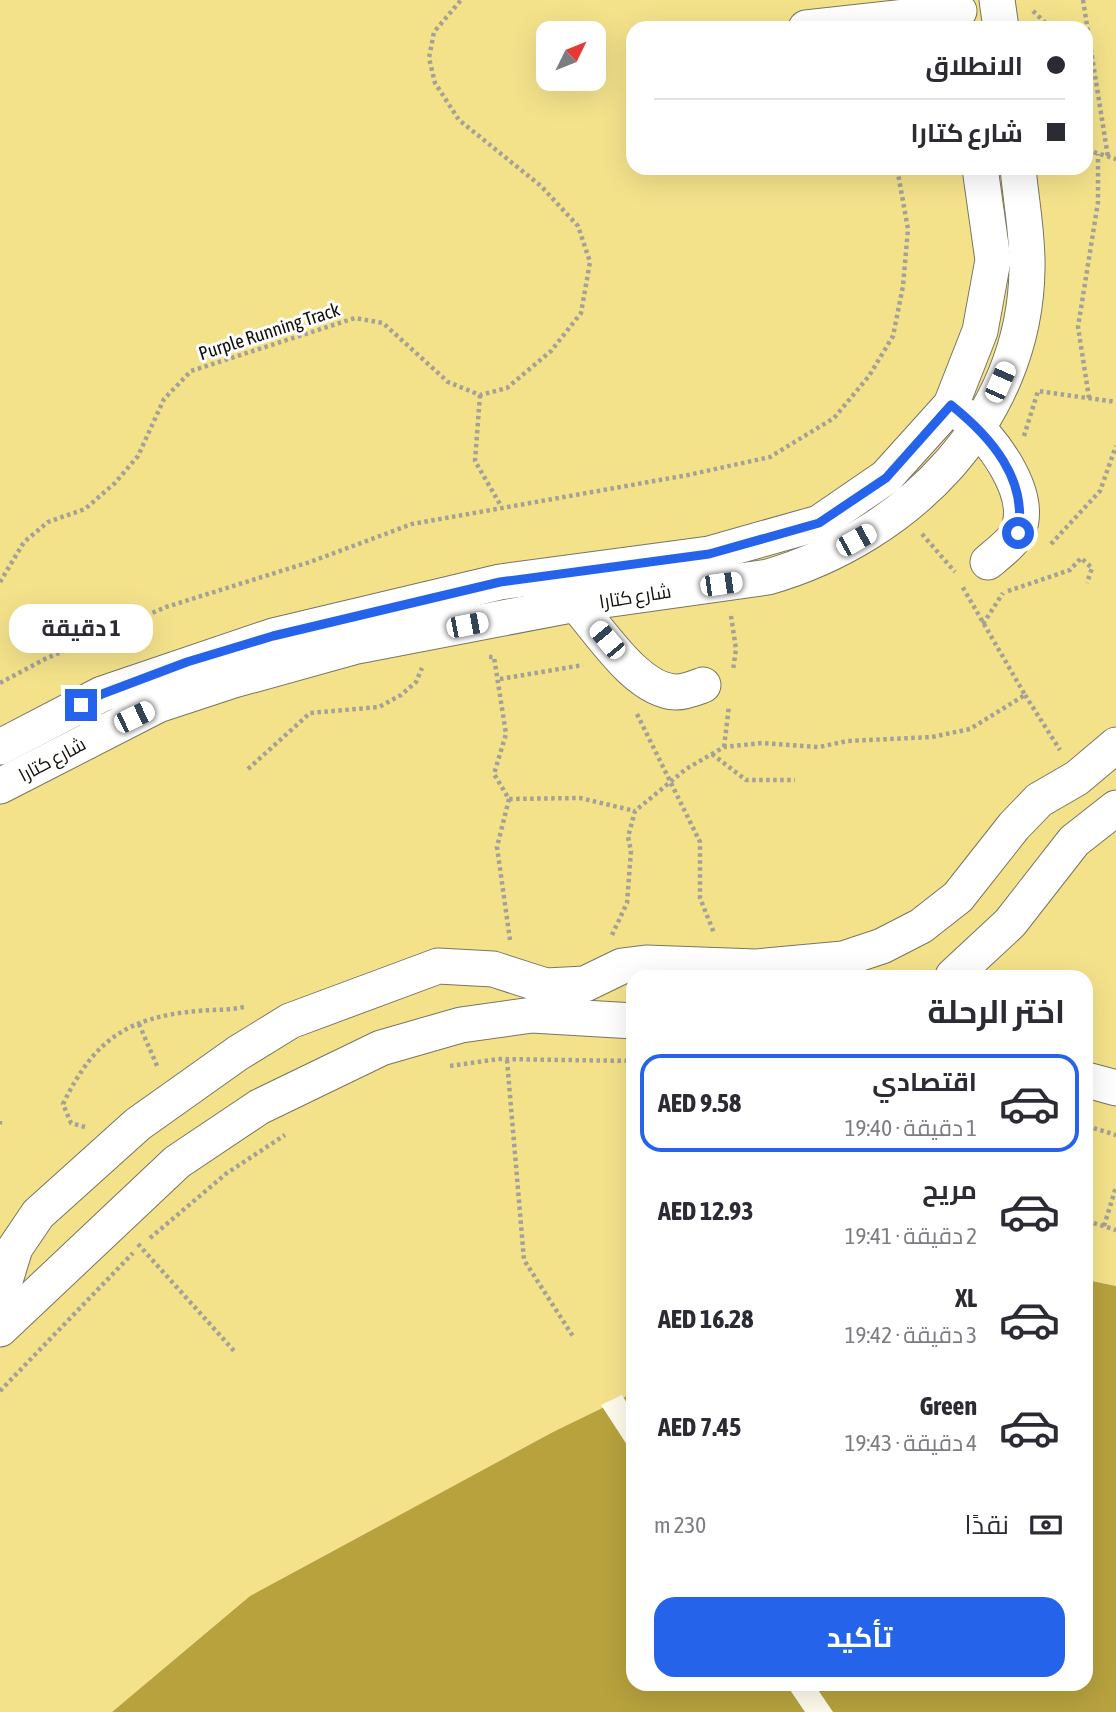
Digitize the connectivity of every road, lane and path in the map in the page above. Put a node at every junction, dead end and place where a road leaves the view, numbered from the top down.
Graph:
1 (461, 0) edge
2 (1083, 0) edge
3 (1011, 2) edge
4 (960, 13) edge
5 (878, 21) edge
6 (1004, 21) edge
7 (1040, 21) edge
8 (1086, 21) edge
9 (1093, 63) edge
10 (1093, 152) edge
11 (1098, 154) junction
12 (1108, 158) junction
13 (1116, 159) edge
14 (898, 175) edge
15 (981, 175) edge
16 (1019, 175) edge
17 (480, 395) junction
18 (1089, 398) junction
19 (1116, 402) edge
20 (951, 405) junction
21 (979, 428) junction
22 (1004, 461) junction
23 (501, 506) junction
24 (928, 539) dead end
25 (996, 577) joint
26 (0, 582) edge
27 (1087, 583) dead end
28 (576, 604) junction
29 (730, 618) dead end
30 (736, 649) dead end
31 (482, 658) dead end
32 (622, 658) junction
33 (435, 665) dead end
34 (499, 679) junction
35 (0, 682) edge
36 (703, 685) dead end
37 (1025, 695) junction
38 (635, 706) dead end
39 (1116, 745) edge
40 (0, 747) edge
41 (712, 754) junction
42 (248, 769) dead end
43 (1077, 778) junction
44 (795, 780) dead end
45 (670, 784) junction
46 (0, 786) edge
47 (509, 799) junction
48 (1116, 808) edge
49 (635, 811) junction
50 (715, 933) dead end
51 (609, 941) dead end
52 (517, 950) dead end
53 (959, 970) edge
54 (252, 1004) dead end
55 (626, 1020) edge
56 (139, 1024) junction
57 (507, 1059) junction
58 (626, 1060) edge
59 (442, 1067) dead end
60 (161, 1075) dead end
61 (1093, 1082) edge
62 (1116, 1088) edge
63 (0, 1121) edge
64 (92, 1125) dead end
65 (0, 1127) edge
66 (295, 1128) dead end
67 (1093, 1128) edge
68 (1116, 1135) edge
69 (1116, 1187) edge
70 (116, 1220) junction
71 (1093, 1223) edge
72 (1104, 1226) junction
73 (1116, 1230) edge
74 (140, 1247) junction
75 (0, 1297) edge
76 (0, 1329) edge
77 (574, 1338) dead end
78 (235, 1352) dead end
79 (0, 1391) edge

1 - 17 path
2 - 8 path
3 - 6 street
3 - 7 path
4 - 5 street
9 - 12 path
10 - 11 path
11 - 12 path
11 - 18 path
12 - 13 path
14 - 23 path
15 - 20 street, شارع كتارا
16 - 21 street, شارع كتارا
17 - 23 path
17 - 26 path, Purple Running Track
18 - 19 path
18 - 22 path
20 - 21 street
20 - 40 street, شارع كتارا
21 - 22 street
21 - 28 street, شارع كتارا
22 - 25 street
23 - 35 path
24 - 37 path
25 - 27 path
28 - 32 street
28 - 46 street, شارع كتارا
29 - 30 path
31 - 34 path
32 - 34 path
32 - 36 street
33 - 42 path
34 - 47 path
37 - 41 path
37 - 43 path
38 - 45 path
39 - 43 street
41 - 44 path
41 - 45 path
43 - 75 street
45 - 49 path
45 - 50 path
47 - 49 path
47 - 52 path
48 - 53 street
49 - 51 path
54 - 56 path
55 - 70 street
56 - 60 path
56 - 64 path
57 - 58 path
57 - 59 path
57 - 77 path
61 - 62 street
63 - 65 path
66 - 74 path
67 - 68 path
69 - 72 path
70 - 74 path
70 - 76 street
71 - 72 path
72 - 73 path
74 - 78 path
74 - 79 path

